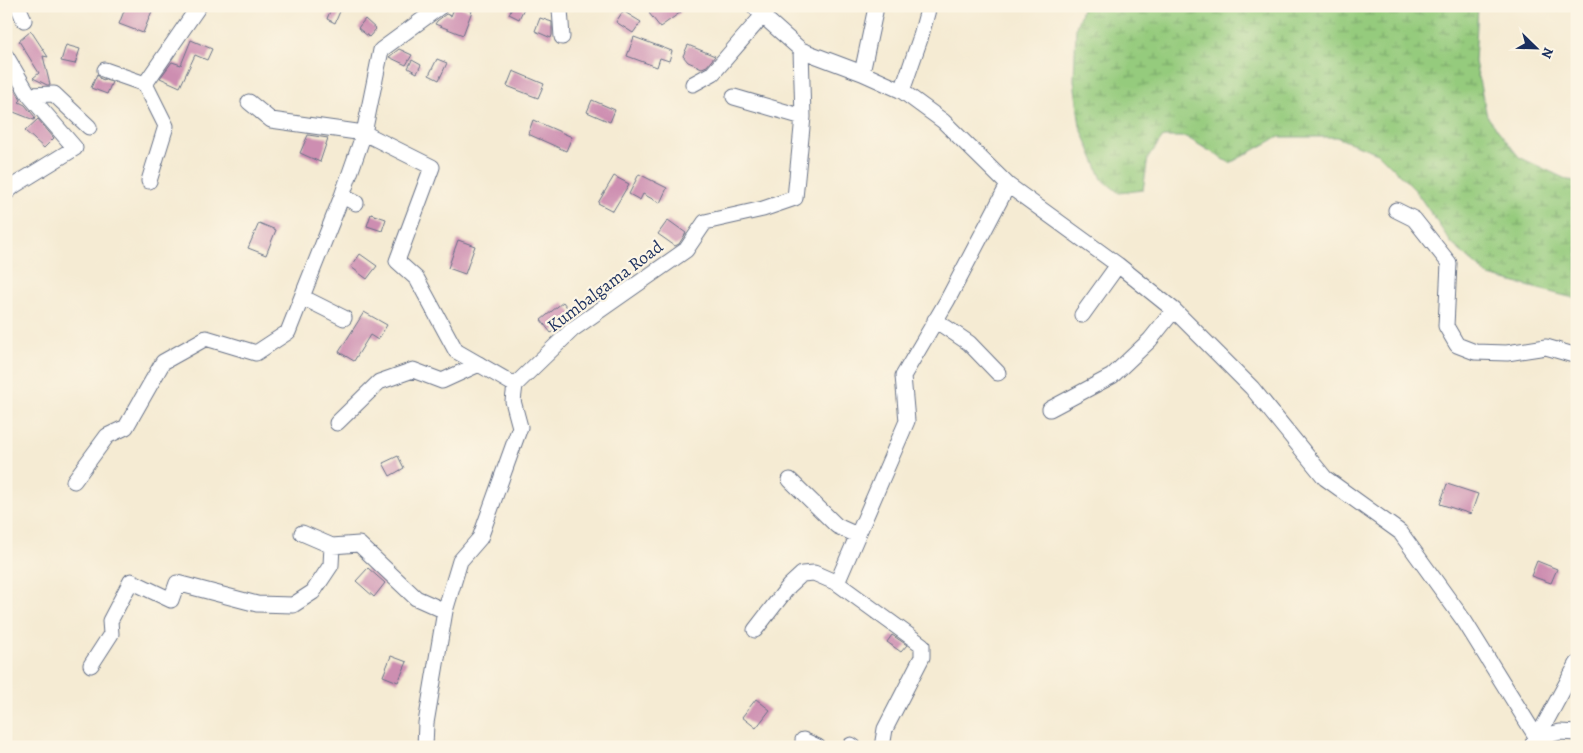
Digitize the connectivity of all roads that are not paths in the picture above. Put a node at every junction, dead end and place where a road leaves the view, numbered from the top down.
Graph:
1 (199, 6) edge
2 (441, 6) edge
3 (561, 6) edge
4 (930, 6) edge
5 (763, 10) edge
6 (875, 12) dead end
7 (562, 37) dead end
8 (801, 50) junction
9 (6, 56) edge
10 (105, 70) dead end
11 (862, 73) junction
12 (145, 84) junction
13 (693, 84) dead end
14 (902, 91) junction
15 (29, 95) junction
16 (734, 97) dead end
17 (249, 102) dead end
18 (804, 117) junction
19 (89, 127) dead end
20 (364, 132) junction
21 (149, 181) dead end
22 (1008, 185) junction
23 (6, 193) edge
24 (1396, 210) dead end
25 (1118, 265) junction
26 (302, 297) junction
27 (1174, 310) junction
28 (1082, 315) dead end
29 (344, 318) dead end
30 (935, 320) junction
31 (1577, 356) edge
32 (479, 364) junction
33 (998, 373) dead end
34 (516, 385) junction
35 (1050, 409) dead end
36 (337, 423) dead end
37 (790, 480) dead end
38 (74, 481) dead end
39 (302, 533) dead end
40 (856, 536) junction
41 (332, 546) junction
42 (837, 583) junction
43 (445, 612) junction
44 (755, 630) dead end
45 (1577, 664) edge
46 (91, 665) dead end
47 (1577, 733) edge
48 (803, 740) dead end
49 (1534, 742) edge
50 (425, 747) edge
51 (818, 747) edge
52 (850, 747) edge
53 (854, 747) edge
54 (882, 747) edge

1 - 12 street
2 - 20 street
3 - 7 street
4 - 14 street
5 - 8 street
5 - 13 street
6 - 11 street
8 - 11 street
8 - 18 street, Kumbalgama Road
9 - 15 street
10 - 12 street
11 - 14 street
12 - 21 street
14 - 22 street
15 - 19 street
15 - 23 street
16 - 18 street
17 - 20 street
18 - 34 street, Kumbalgama Road
20 - 26 street
20 - 32 street
22 - 25 street
22 - 30 street
24 - 31 street
25 - 27 street
25 - 28 street
26 - 29 street
26 - 38 street
27 - 35 street
27 - 49 street
30 - 33 street
30 - 40 street
32 - 34 street
32 - 36 street
34 - 43 street
37 - 40 street
39 - 41 street
40 - 42 street
41 - 43 street
41 - 46 street
42 - 44 street
42 - 54 street
43 - 50 street
45 - 49 street
47 - 49 street
48 - 51 street
52 - 53 street

